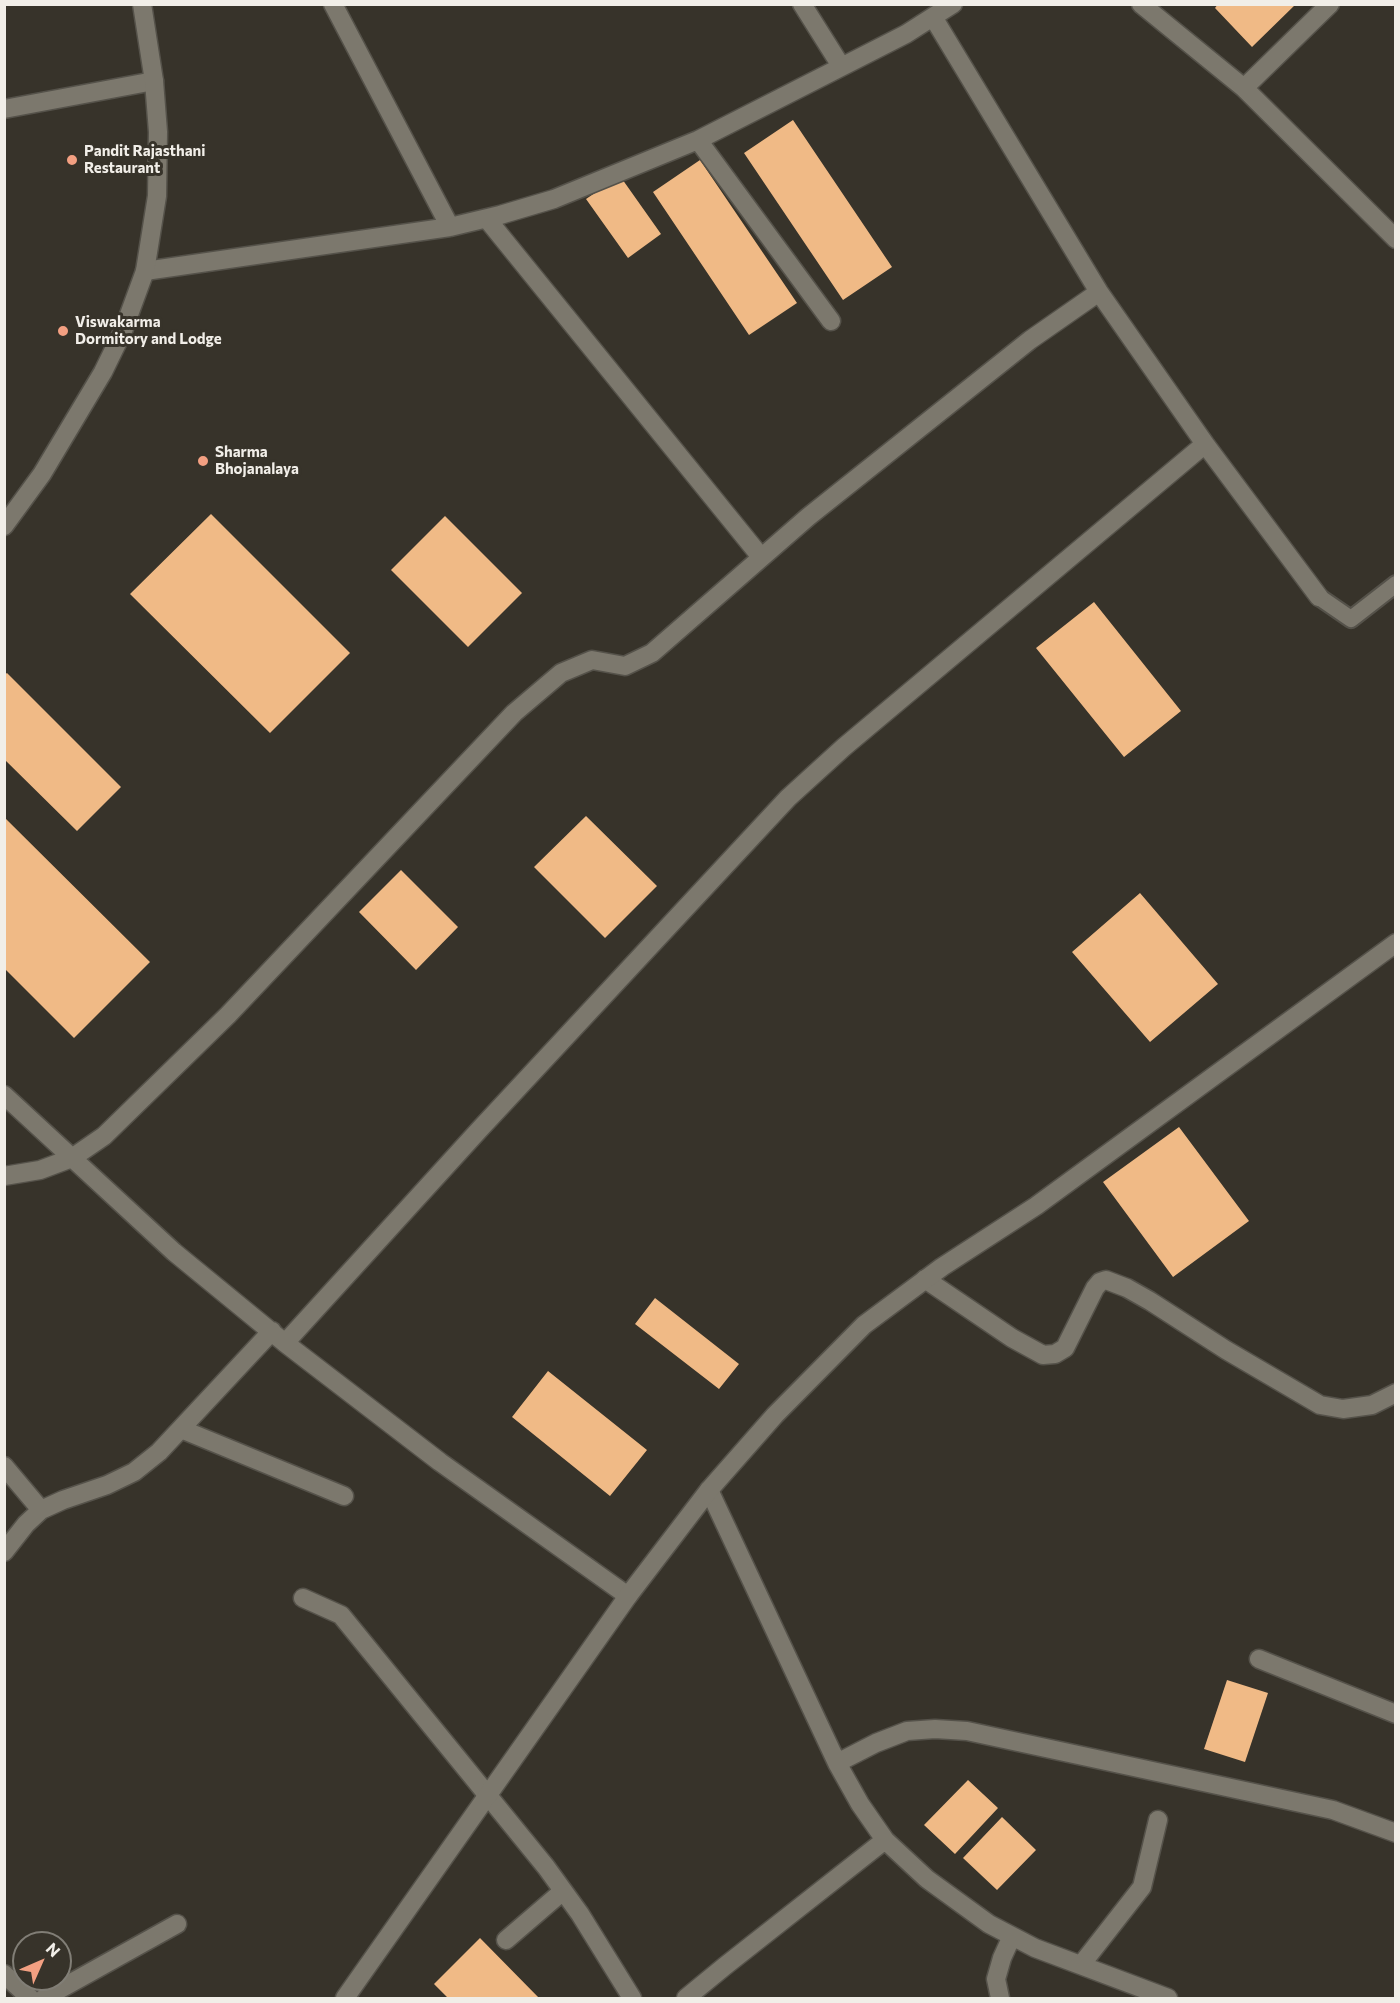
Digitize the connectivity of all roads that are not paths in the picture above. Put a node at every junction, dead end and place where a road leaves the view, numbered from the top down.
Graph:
1 (142, 4) edge
2 (333, 4) edge
3 (802, 4) edge
4 (954, 4) edge
5 (1141, 4) edge
6 (1330, 4) edge
7 (933, 17) junction
8 (841, 66) junction
9 (154, 81) junction
10 (1244, 88) junction
11 (4, 109) edge
12 (698, 140) junction
13 (487, 219) junction
14 (450, 227) junction
15 (1394, 236) edge
16 (145, 271) junction
17 (1100, 292) junction
18 (831, 321) dead end
19 (1205, 444) junction
20 (4, 526) edge
21 (761, 557) junction
22 (1395, 584) edge
23 (1319, 597) joint
24 (1395, 943) edge
25 (4, 1095) edge
26 (72, 1158) junction
27 (4, 1176) edge
28 (926, 1279) junction
29 (278, 1337) junction
30 (1395, 1393) edge
31 (181, 1429) junction
32 (4, 1466) edge
33 (709, 1490) junction
34 (344, 1497) dead end
35 (41, 1510) junction
36 (4, 1552) edge
37 (628, 1596) junction
38 (303, 1599) dead end
39 (1259, 1659) dead end
40 (1395, 1714) edge
41 (837, 1763) junction
42 (488, 1795) junction
43 (1158, 1820) dead end
44 (1395, 1833) edge
45 (885, 1840) junction
46 (563, 1891) junction
47 (177, 1924) dead end
48 (1012, 1936) junction
49 (506, 1940) dead end
50 (1081, 1965) junction
51 (4, 1974) edge
52 (30, 1998) edge
53 (44, 1998) edge
54 (345, 1998) edge
55 (632, 1998) edge
56 (686, 1998) edge
57 (1000, 1998) edge
58 (1168, 1998) edge

1 - 9 street
2 - 14 street
3 - 8 street
4 - 7 street
5 - 10 street
6 - 10 street
7 - 8 street
7 - 17 street
8 - 12 street
9 - 11 street
9 - 16 street
10 - 15 street
12 - 13 street
12 - 18 street
13 - 14 street
13 - 21 street
14 - 16 street
16 - 20 street
17 - 19 street
17 - 21 street
19 - 23 street
19 - 29 street
21 - 26 street
22 - 23 lane
24 - 28 street
25 - 26 street
26 - 27 street
26 - 29 street
28 - 30 street
28 - 33 street
29 - 31 street
29 - 37 street
31 - 34 street
31 - 35 street
32 - 35 street
33 - 37 street
33 - 41 street
35 - 36 street
37 - 42 street
38 - 42 street
39 - 40 street
41 - 44 street
41 - 45 street
42 - 46 street
42 - 54 street
43 - 50 street
45 - 48 street
45 - 56 street
46 - 49 street
46 - 55 street
47 - 53 street
48 - 50 street
48 - 57 street
50 - 58 street
51 - 52 street

